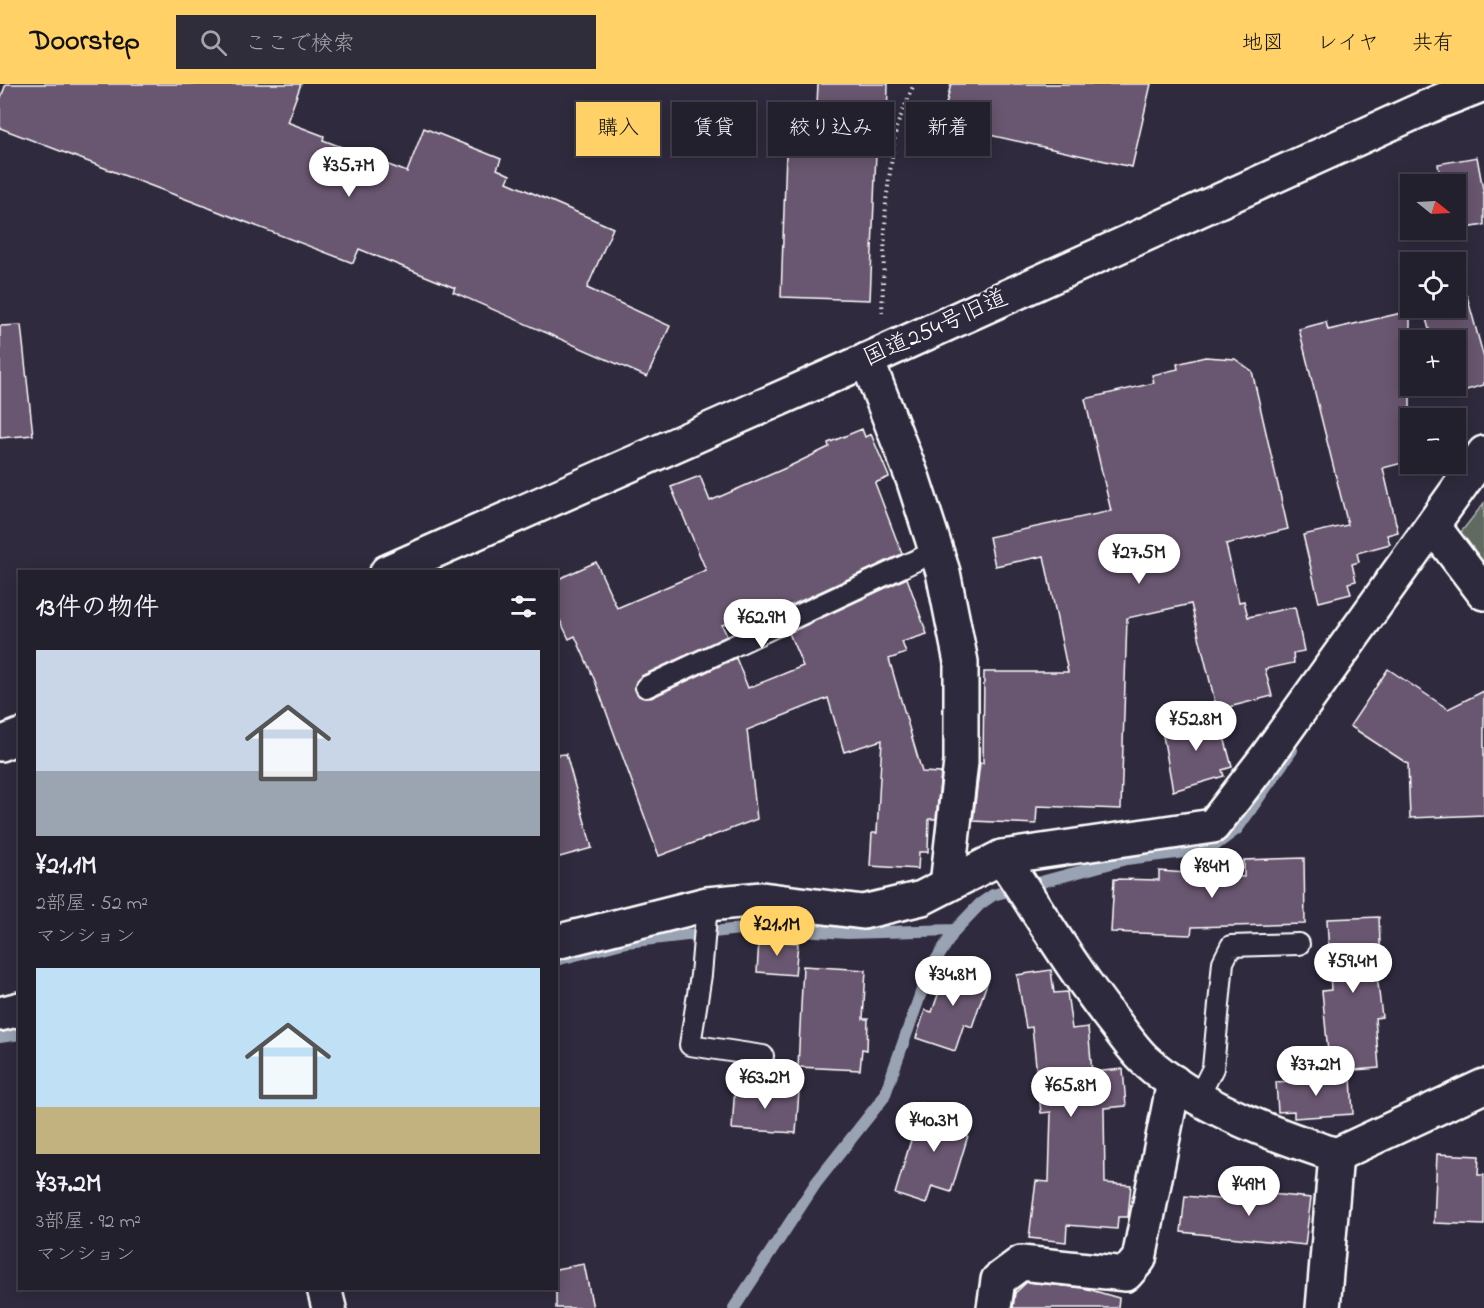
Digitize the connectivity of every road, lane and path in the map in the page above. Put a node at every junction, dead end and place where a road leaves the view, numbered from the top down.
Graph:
1 (914, 84) edge
2 (1484, 84) edge
3 (878, 355) junction
4 (1484, 453) edge
5 (1433, 526) junction
6 (936, 551) junction
7 (392, 570) edge
8 (1484, 594) edge
9 (646, 687) dead end
10 (18, 737) edge
11 (0, 744) edge
12 (1002, 857) junction
13 (947, 885) junction
14 (706, 904) junction
15 (558, 941) edge
16 (1299, 944) dead end
17 (18, 1010) edge
18 (0, 1014) edge
19 (764, 1056) dead end
20 (1484, 1086) edge
21 (1187, 1089) junction
22 (1336, 1155) junction
23 (324, 1290) edge
24 (329, 1308) edge
25 (994, 1308) edge
26 (1323, 1308) edge

1 - 3 path
2 - 3 street, 国道254号旧道
3 - 6 street
3 - 7 street, 国道254号旧道
4 - 5 street
5 - 8 street
5 - 12 street
6 - 9 lane
6 - 13 street
10 - 11 street
12 - 13 street
12 - 21 street
13 - 14 street
14 - 15 street
14 - 19 lane
16 - 21 lane
17 - 18 street
20 - 22 street
21 - 22 street
21 - 25 street
22 - 26 street
23 - 24 street

